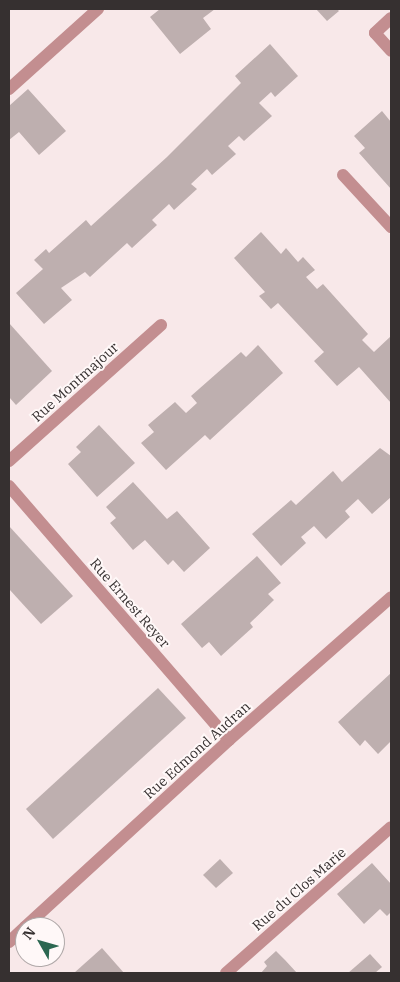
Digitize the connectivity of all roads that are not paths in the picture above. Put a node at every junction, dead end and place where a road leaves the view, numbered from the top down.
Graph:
1 (98, 9) edge
2 (391, 18) edge
3 (391, 51) edge
4 (9, 89) edge
5 (343, 175) dead end
6 (391, 227) edge
7 (161, 325) dead end
8 (9, 461) edge
9 (9, 486) edge
10 (391, 597) edge
11 (229, 740) junction
12 (391, 827) edge
13 (36, 917) edge
14 (226, 973) edge

1 - 4 street
2 - 3 street
5 - 6 street
7 - 8 street, Rue Montmajour
9 - 11 street, Rue Ernest Reyer
10 - 11 street, Rue Edmond Audran
11 - 13 street, Rue Edmond Audran
12 - 14 street, Rue du Clos Marie

